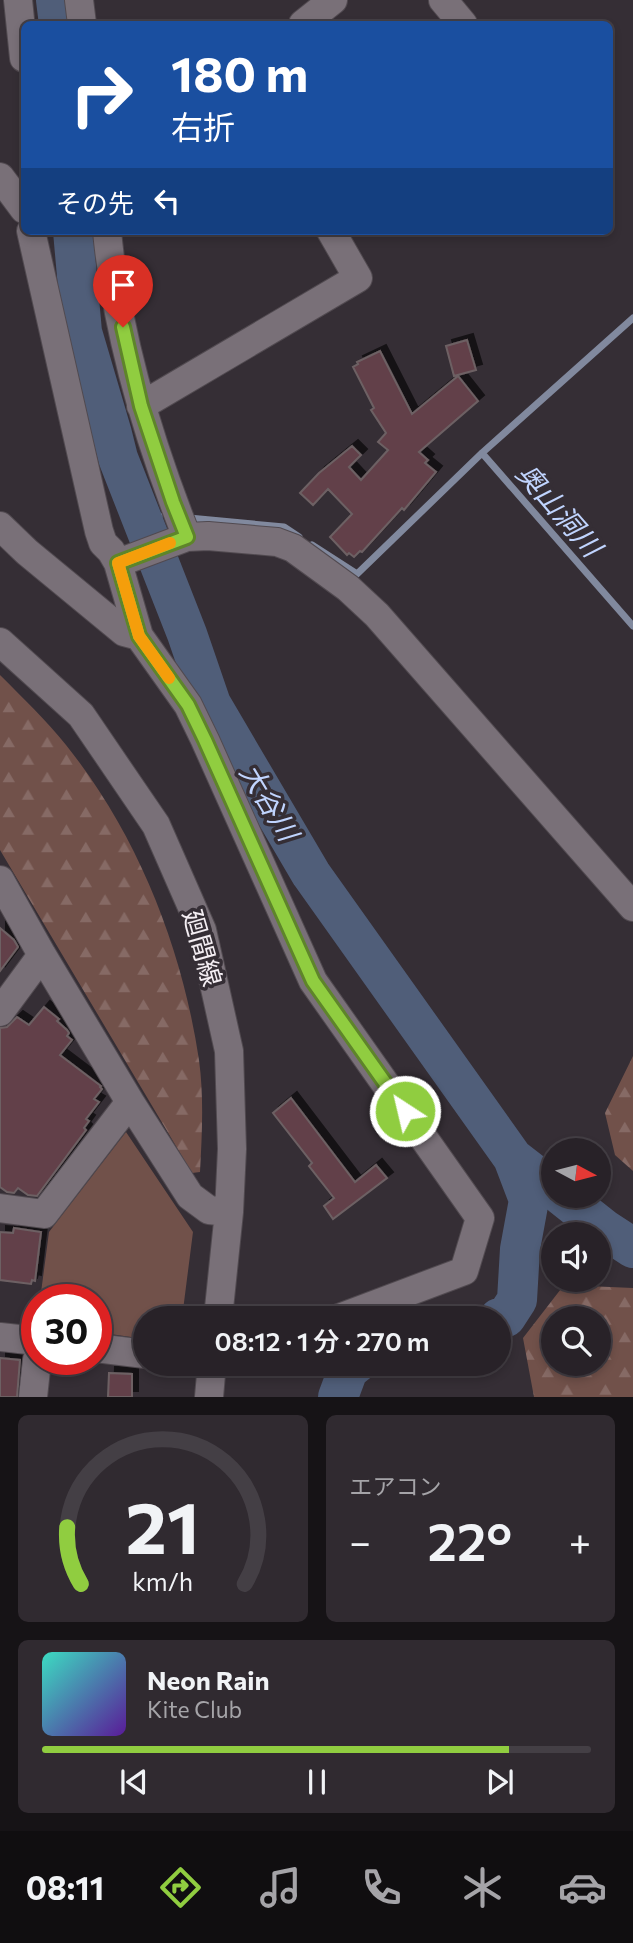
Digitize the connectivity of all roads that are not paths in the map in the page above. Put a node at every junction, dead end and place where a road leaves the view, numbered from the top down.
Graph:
1 (18, 0) edge
2 (79, 0) edge
3 (333, 0) edge
4 (443, 0) edge
5 (82, 21) edge
6 (307, 21) edge
7 (460, 21) edge
8 (21, 29) edge
9 (33, 235) edge
10 (107, 235) edge
11 (333, 235) edge
12 (141, 406) junction
13 (0, 526) edge
14 (187, 537) junction
15 (126, 559) junction
16 (139, 636) junction
17 (0, 642) edge
18 (0, 880) edge
19 (633, 907) edge
20 (43, 956) junction
21 (0, 1012) edge
22 (130, 1102) junction
23 (0, 1208) edge
24 (229, 1212) junction
25 (219, 1306) edge
26 (371, 1306) edge
27 (0, 1337) edge
28 (21, 1340) edge
29 (112, 1350) edge
30 (133, 1353) edge
31 (35, 1375) edge
32 (211, 1376) edge
33 (33, 1397) edge
34 (209, 1397) edge

1 - 8 street
2 - 5 street
3 - 6 street
4 - 7 street
9 - 15 street
10 - 12 street
11 - 12 street
12 - 14 street
13 - 16 street
14 - 15 street
14 - 19 street
15 - 16 street
16 - 26 street
17 - 24 street, 廻間線
18 - 20 street
20 - 21 street
20 - 22 street
22 - 23 street
22 - 24 street
24 - 25 street, 廻間線
27 - 28 street
29 - 30 street
31 - 33 street
32 - 34 street

